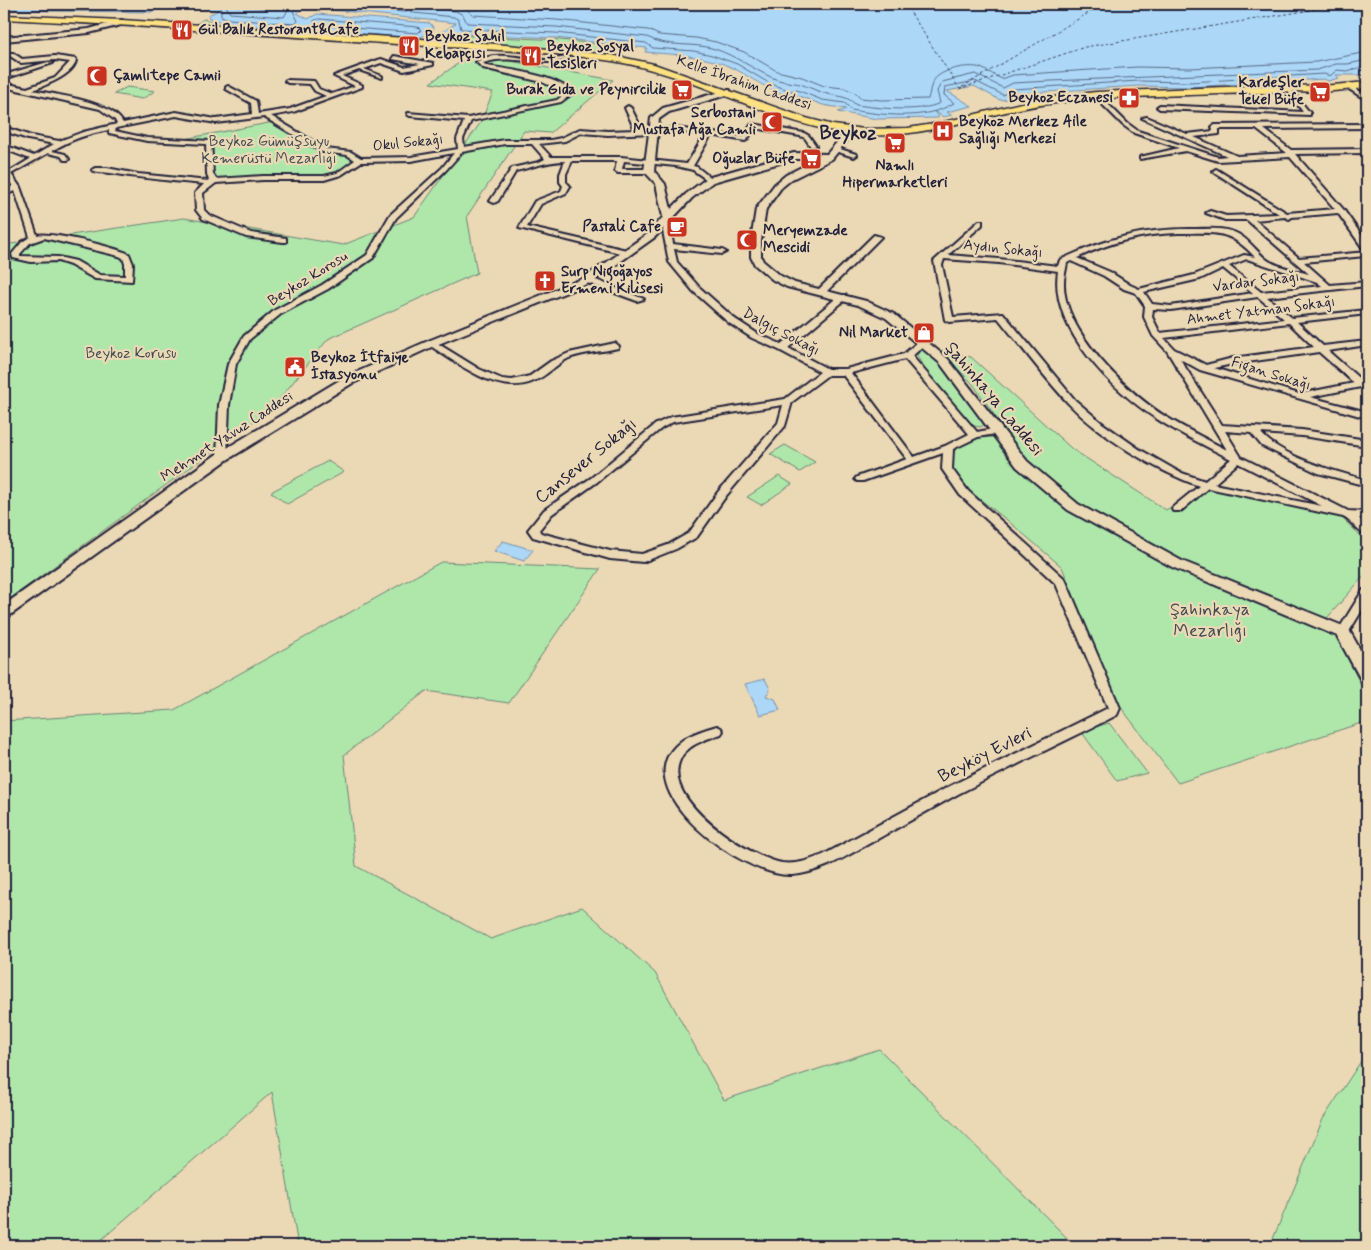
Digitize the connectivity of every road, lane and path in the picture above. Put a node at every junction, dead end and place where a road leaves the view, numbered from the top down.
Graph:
1 (4, 17) edge
2 (122, 22) junction
3 (4, 39) edge
4 (471, 47) junction
5 (4, 55) edge
6 (394, 58) dead end
7 (567, 58) junction
8 (61, 60) junction
9 (628, 61) junction
10 (358, 68) junction
11 (4, 77) edge
12 (380, 77) dead end
13 (288, 81) dead end
14 (4, 84) edge
15 (1367, 85) edge
16 (1348, 86) junction
17 (228, 88) dead end
18 (1289, 89) junction
19 (28, 90) junction
20 (727, 92) junction
21 (1096, 95) junction
22 (332, 96) junction
23 (1365, 97) dead end
24 (1160, 107) dead end
25 (628, 108) dead end
26 (264, 114) junction
27 (410, 114) dead end
28 (256, 115) junction
29 (1145, 118) dead end
30 (468, 120) junction
31 (118, 126) junction
32 (1257, 126) junction
33 (1367, 126) edge
34 (4, 129) edge
35 (654, 130) junction
36 (639, 131) junction
37 (851, 131) junction
38 (709, 134) junction
39 (1187, 136) junction
40 (535, 142) junction
41 (60, 143) junction
42 (813, 146) dead end
43 (4, 147) edge
44 (461, 149) junction
45 (1190, 149) junction
46 (46, 151) junction
47 (1367, 151) edge
48 (833, 153) junction
49 (1291, 154) junction
50 (854, 155) dead end
51 (1235, 157) junction
52 (34, 158) junction
53 (1142, 158) dead end
54 (66, 159) dead end
55 (549, 159) junction
56 (360, 160) junction
57 (569, 160) junction
58 (621, 160) junction
59 (649, 166) junction
60 (689, 166) junction
61 (94, 170) dead end
62 (1216, 171) dead end
63 (5, 174) edge
64 (710, 180) junction
65 (213, 182) junction
66 (17, 187) junction
67 (4, 193) edge
68 (494, 201) dead end
69 (1340, 211) junction
70 (1210, 213) dead end
71 (668, 217) junction
72 (1289, 217) junction
73 (1249, 218) junction
74 (979, 223) dead end
75 (877, 237) dead end
76 (34, 238) junction
77 (283, 240) dead end
78 (669, 246) junction
79 (722, 252) dead end
80 (628, 253) junction
81 (942, 257) junction
82 (1071, 258) junction
83 (1298, 260) junction
84 (1264, 261) junction
85 (1224, 265) junction
86 (1060, 269) junction
87 (588, 280) junction
88 (1320, 280) junction
89 (1367, 284) edge
90 (1328, 288) junction
91 (1139, 291) junction
92 (822, 292) junction
93 (1258, 296) junction
94 (843, 297) junction
95 (640, 299) dead end
96 (1149, 306) junction
97 (1367, 312) edge
98 (1291, 322) junction
99 (1157, 336) junction
100 (432, 343) junction
101 (922, 343) junction
102 (1367, 343) edge
103 (614, 346) dead end
104 (782, 348) junction
105 (1319, 349) junction
106 (1171, 350) junction
107 (907, 356) junction
108 (1203, 368) junction
109 (826, 372) junction
110 (846, 372) junction
111 (1363, 384) edge
112 (1297, 397) junction
113 (788, 401) junction
114 (1367, 415) edge
115 (1219, 428) junction
116 (998, 431) junction
117 (1254, 431) junction
118 (975, 435) junction
119 (1367, 443) edge
120 (948, 448) junction
121 (222, 457) junction
122 (1237, 459) junction
123 (912, 460) junction
124 (860, 479) dead end
125 (1367, 483) edge
126 (1206, 485) junction
127 (1177, 509) dead end
128 (1346, 514) junction
129 (1367, 515) edge
130 (1367, 532) edge
131 (1367, 592) edge
132 (4, 612) edge
133 (1343, 632) junction
134 (1367, 676) edge
135 (717, 731) dead end

1 - 2 main road, Kelle İbrahim Caddesi
2 - 3 street
2 - 4 main road, Kelle İbrahim Caddesi
4 - 7 main road, Kelle İbrahim Caddesi
4 - 9 main road, Kelle İbrahim Caddesi
5 - 8 street
6 - 10 street
7 - 9 main road, Kelle İbrahim Caddesi
7 - 30 street
8 - 11 street
8 - 19 street
9 - 20 main road, Kelle İbrahim Caddesi
10 - 12 street
10 - 22 street
13 - 22 street
14 - 19 street
15 - 16 main road, Kelle İbrahim Caddesi
16 - 18 main road, Kelle İbrahim Caddesi
16 - 23 street
17 - 28 street
18 - 21 main road, Kelle İbrahim Caddesi
18 - 24 street
19 - 31 street
20 - 35 street
20 - 37 main road, Kelle İbrahim Caddesi
21 - 37 main road, Kelle İbrahim Caddesi
21 - 45 street
22 - 26 street
25 - 36 street
26 - 28 street
26 - 56 street, Okul Sokağı
27 - 30 street
28 - 31 street
29 - 39 street
30 - 44 street
31 - 41 street
31 - 65 street
32 - 33 street
32 - 39 street
32 - 49 street
34 - 41 street
35 - 36 street, Okul Sokağı
35 - 38 street, Okul Sokağı
35 - 59 street
36 - 40 street, Okul Sokağı
37 - 48 street, Şahinkaya Caddesi
38 - 42 street, Okul Sokağı
38 - 60 street
39 - 51 street
40 - 44 street, Okul Sokağı
40 - 55 street
41 - 46 street
43 - 52 street
44 - 56 street, Okul Sokağı
44 - 121 street, Beykoz Korosu
45 - 51 street
45 - 53 street
46 - 52 street
46 - 54 street
47 - 49 street
48 - 50 street
48 - 64 street, Mehmet Yavuz Caddesi
48 - 92 street, Şahinkaya Caddesi
49 - 51 street
49 - 69 street
52 - 63 street
55 - 57 street
55 - 68 street
56 - 65 street
57 - 58 street
57 - 80 street
58 - 59 street
58 - 59 street
59 - 60 street
59 - 71 street
60 - 64 street
61 - 65 street
62 - 72 street
63 - 66 street
64 - 71 street, Mehmet Yavuz Caddesi
65 - 77 street
66 - 67 street
66 - 76 street
69 - 72 street
69 - 83 street
70 - 73 street
71 - 78 street, Dalgıç Sokağı
71 - 80 street, Mehmet Yavuz Caddesi
72 - 73 street
73 - 83 street
74 - 81 street, Aydın Sokağı
75 - 92 street
76 - 76 street
78 - 79 street
78 - 104 street, Dalgıç Sokağı
80 - 87 street, Mehmet Yavuz Caddesi
81 - 86 street, Aydın Sokağı
81 - 126 street, Aydın Sokağı
82 - 84 street
82 - 86 street
82 - 91 street
83 - 88 street
84 - 85 street
84 - 88 street
85 - 91 street
85 - 93 street
86 - 122 street
87 - 95 street
87 - 100 street, Mehmet Yavuz Caddesi
88 - 90 street
89 - 90 street, Vardar Sokağı
90 - 93 street, Vardar Sokağı
91 - 96 street
92 - 94 street, Şahinkaya Caddesi
93 - 96 street, Vardar Sokağı
93 - 98 street
94 - 101 street, Şahinkaya Caddesi
94 - 104 street
96 - 99 street
97 - 98 street, Ahmet Yatman Sokağı
98 - 99 street, Ahmet Yatman Sokağı
98 - 105 street
99 - 106 street
100 - 103 street
100 - 121 street, Mehmet Yavuz Caddesi
101 - 107 street
101 - 116 street, Şahinkaya Caddesi
102 - 105 street
104 - 109 street, Dalgıç Sokağı
105 - 108 street
105 - 111 street
106 - 108 street, Figan Sokağı
106 - 115 street
107 - 110 street
107 - 118 street
108 - 112 street, Figan Sokağı
109 - 110 street
109 - 113 street, Cansever Sokağı
110 - 123 street
111 - 112 street
112 - 114 street, Figan Sokağı
113 - 113 street, Cansever Sokağı
115 - 117 street
115 - 122 street
116 - 118 street
116 - 133 street, Şahinkaya Caddesi
117 - 119 street
117 - 125 street
118 - 120 street
120 - 123 street
120 - 135 street, Beyköy Evleri
121 - 132 street, Mehmet Yavuz Caddesi
122 - 126 street
122 - 128 street
123 - 124 street
126 - 127 street
126 - 128 street
128 - 129 street
128 - 130 street
131 - 133 street
133 - 134 street

